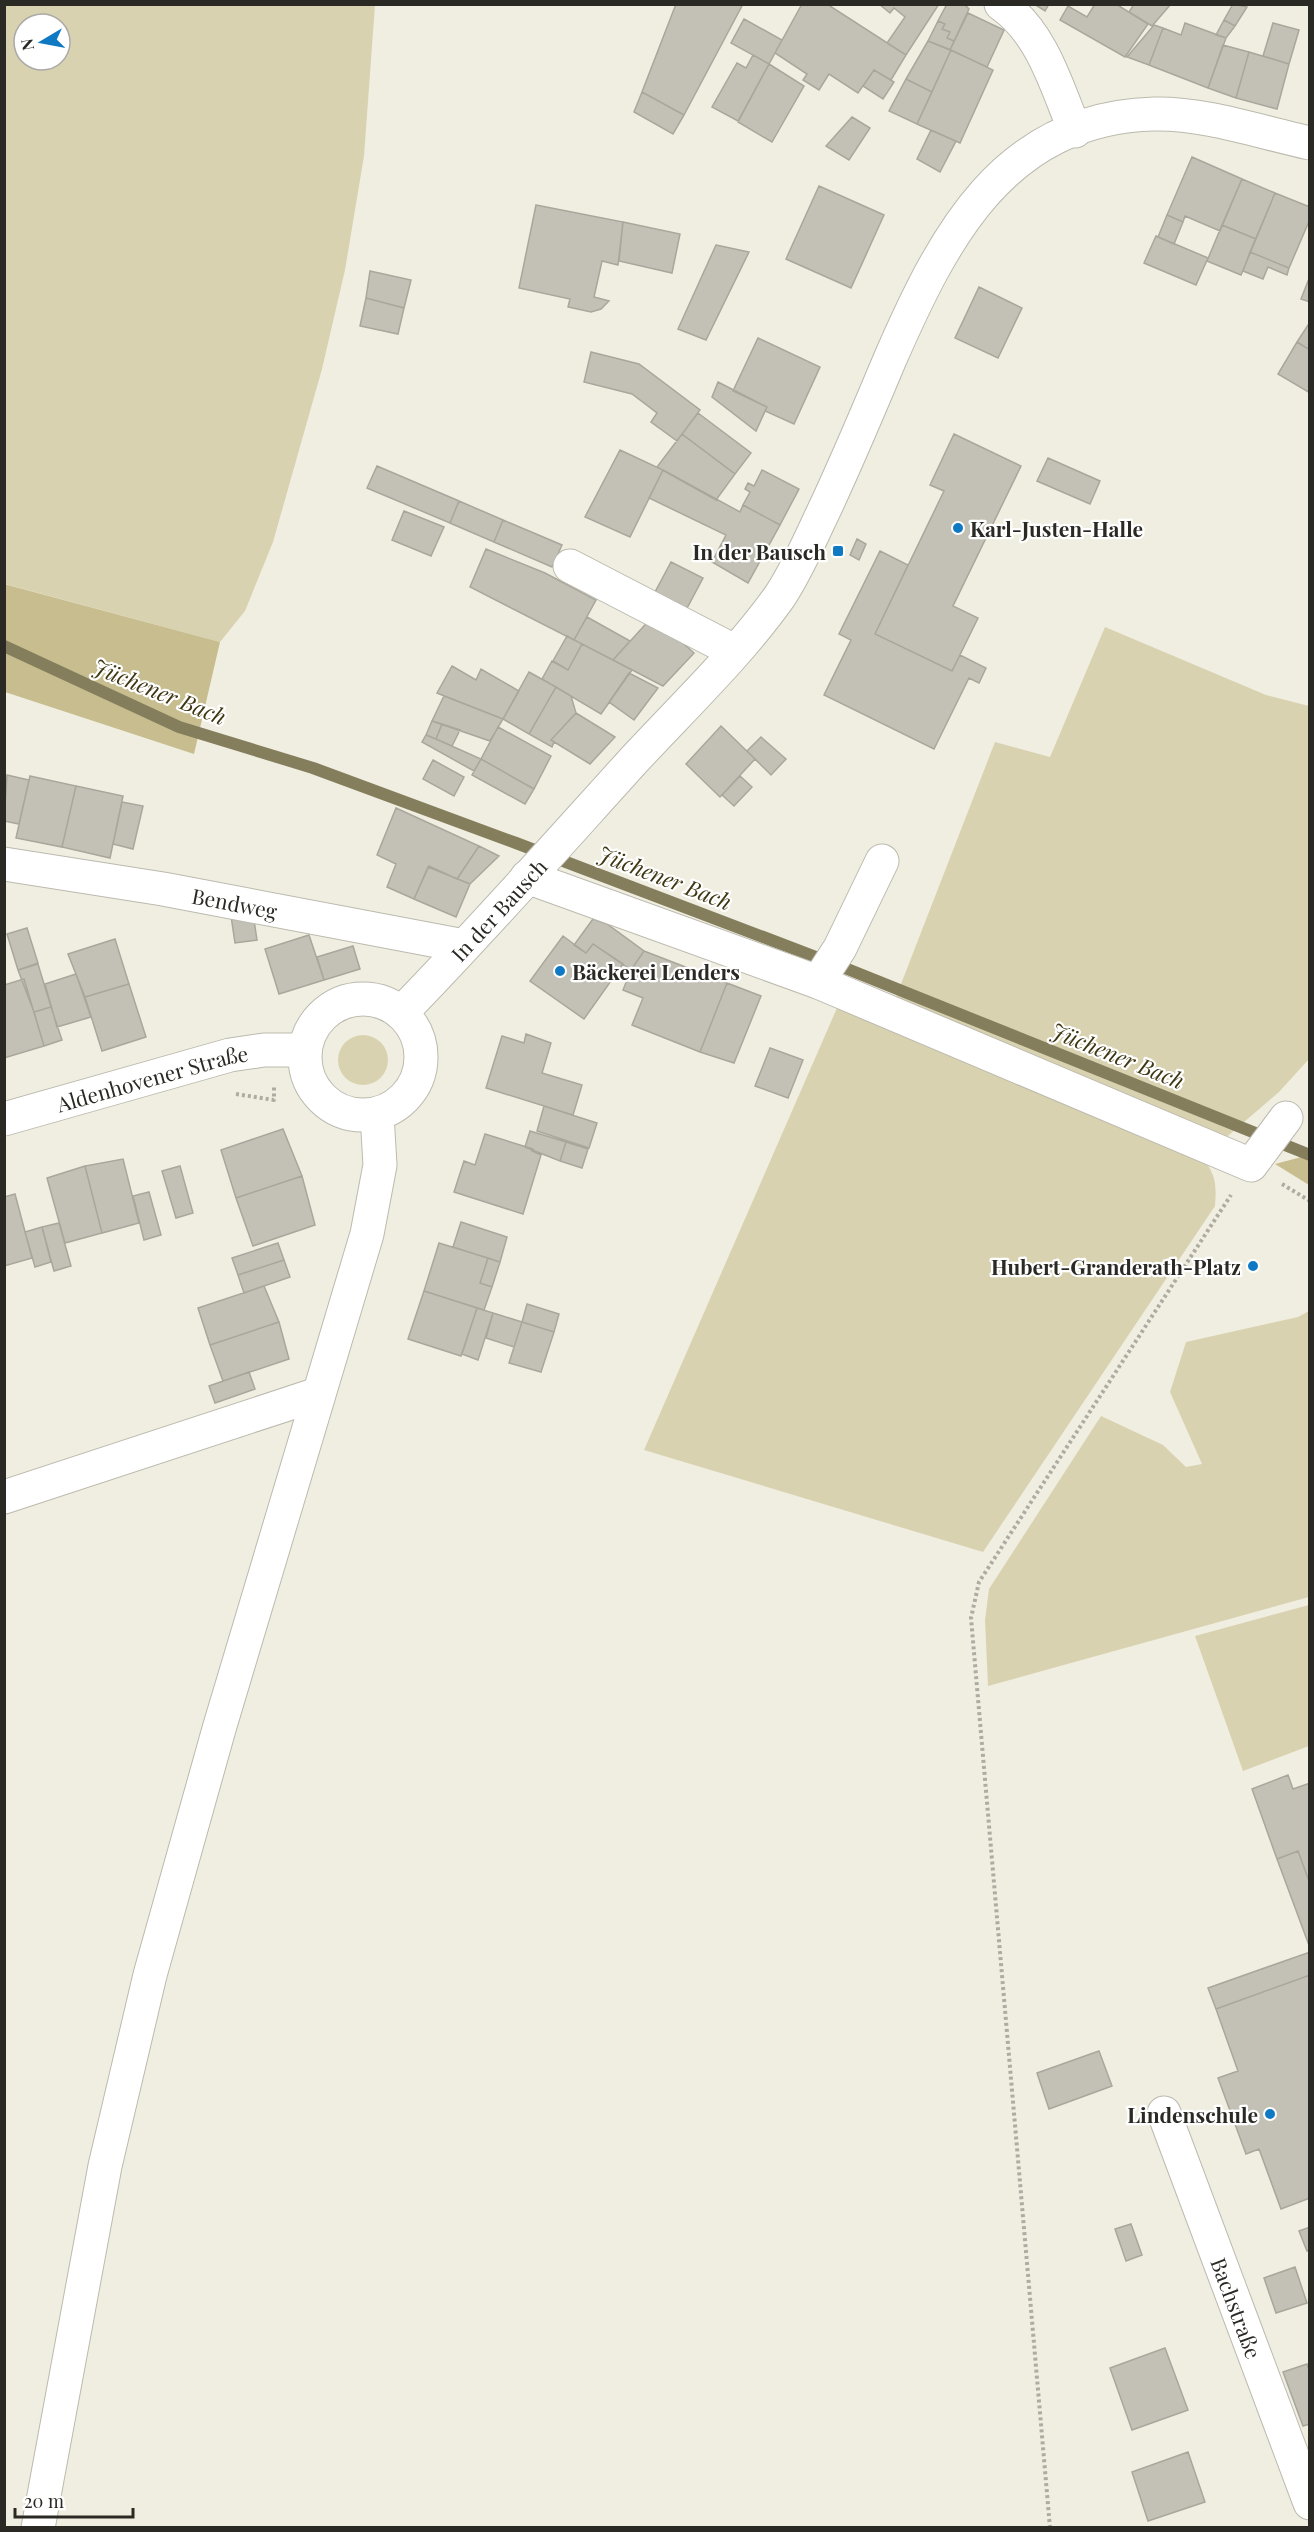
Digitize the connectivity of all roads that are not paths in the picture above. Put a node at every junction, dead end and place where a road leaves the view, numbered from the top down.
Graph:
1 (1001, 4) edge
2 (1075, 131) junction
3 (1310, 143) edge
4 (570, 567) dead end
5 (734, 651) junction
6 (882, 861) dead end
7 (4, 864) edge
8 (530, 874) junction
9 (464, 946) junction
10 (828, 967) junction
11 (401, 1013) junction
12 (304, 1050) junction
13 (376, 1115) junction
14 (1286, 1118) dead end
15 (4, 1119) edge
16 (318, 1394) junction
17 (4, 1497) edge
18 (1164, 2113) dead end
19 (1307, 2488) edge
20 (38, 2528) edge

1 - 2 street
2 - 3 street, In der Bausch
2 - 5 street, In der Bausch
4 - 5 street
5 - 8 street, In der Bausch
6 - 10 street
7 - 9 street, Bendweg
8 - 9 street, In der Bausch
8 - 10 street
9 - 11 street, In der Bausch
10 - 14 street
11 - 12 street
11 - 13 street
12 - 13 street
12 - 15 street, Aldenhovener Straße
13 - 16 street
16 - 17 street
16 - 20 street
18 - 19 street, Bachstraße

